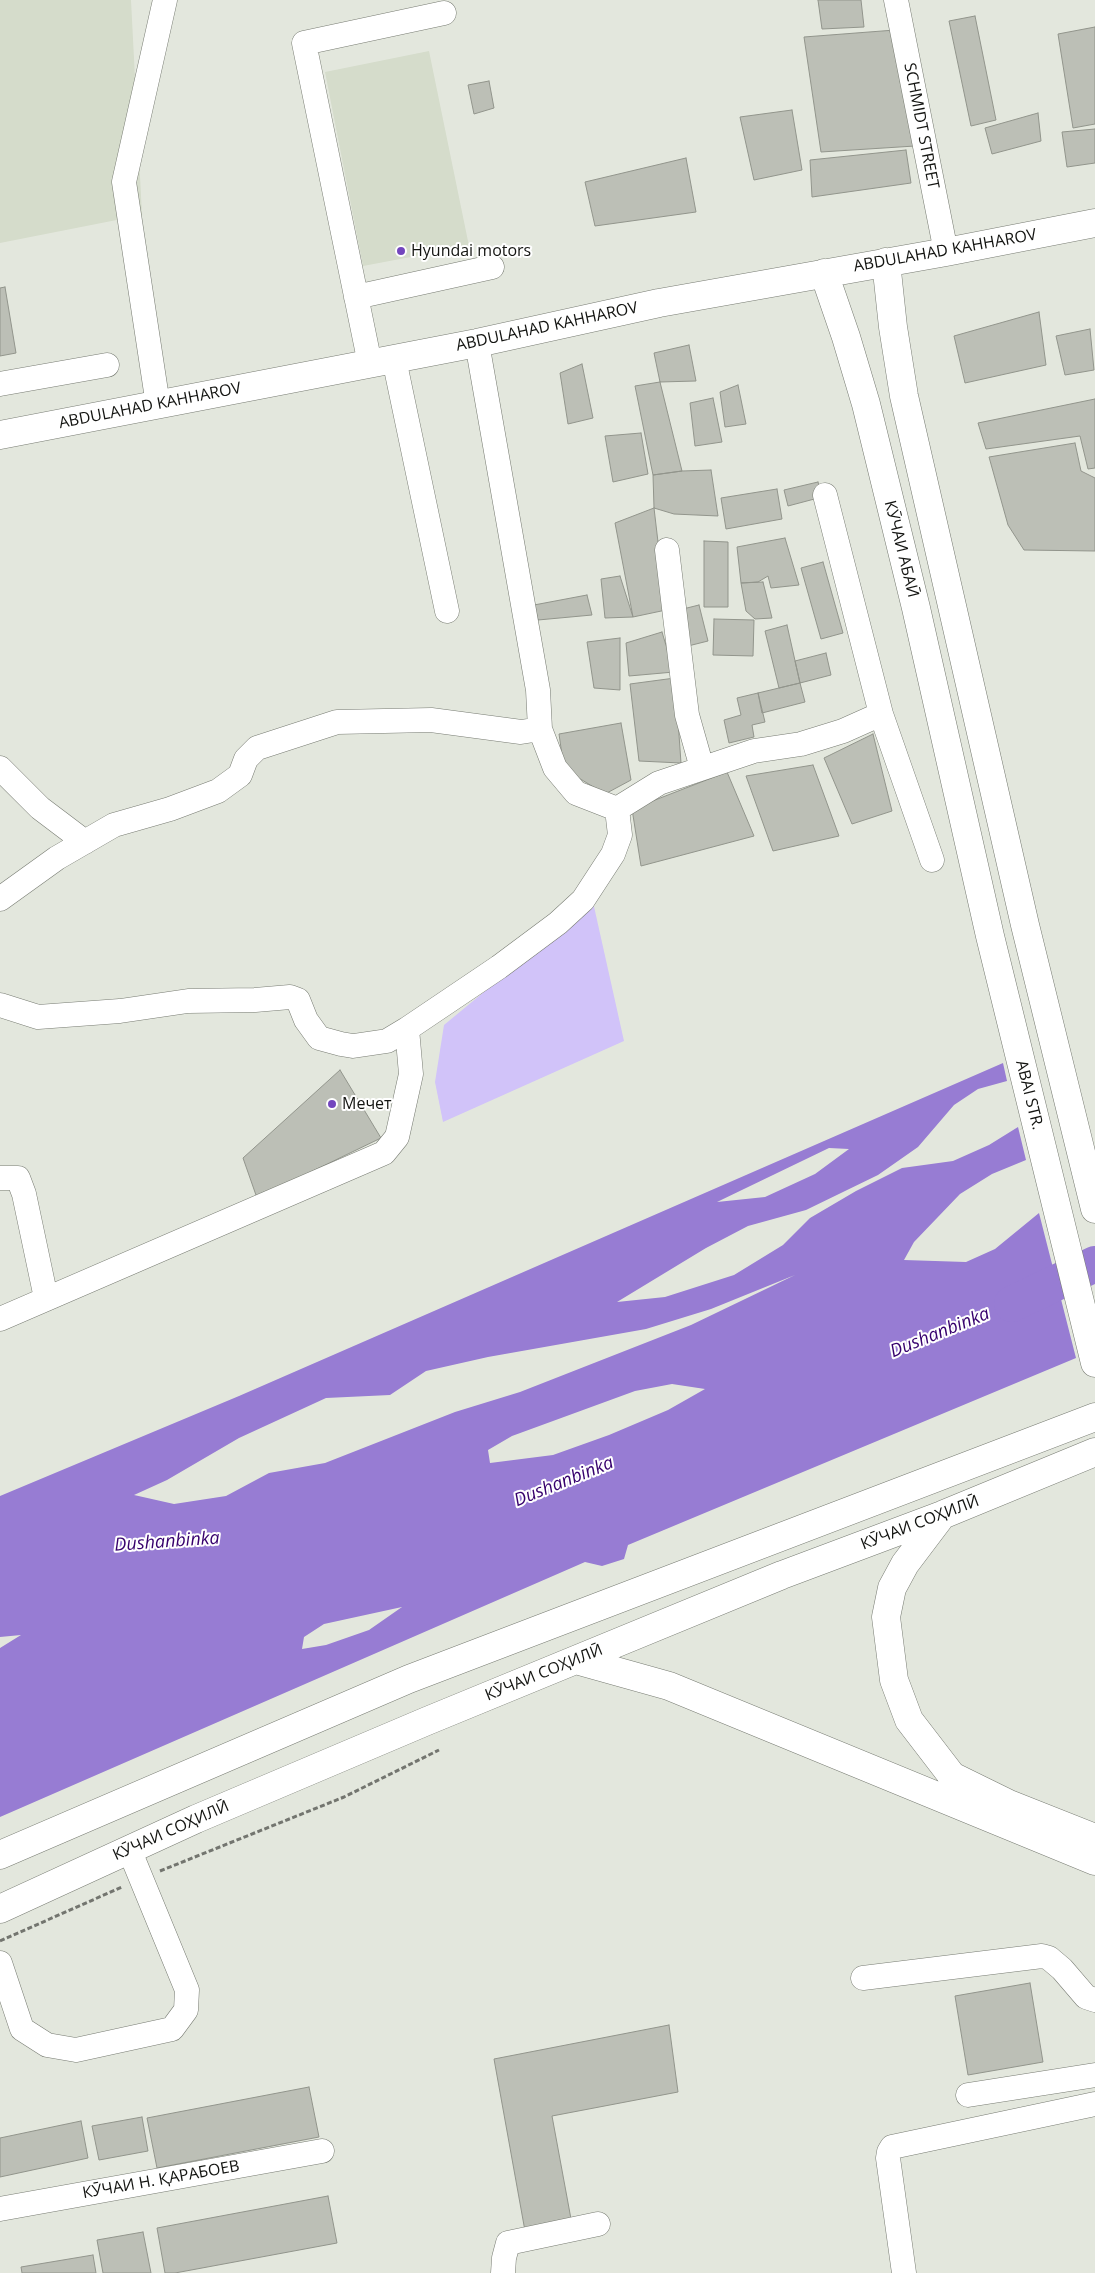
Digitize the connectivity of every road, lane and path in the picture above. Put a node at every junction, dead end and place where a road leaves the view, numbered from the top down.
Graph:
1 (165, 0) edge
2 (896, 0) edge
3 (444, 13) dead end
4 (1095, 223) edge
5 (946, 252) junction
6 (886, 262) junction
7 (492, 267) dead end
8 (824, 274) junction
9 (356, 298) junction
10 (477, 343) junction
11 (382, 361) junction
12 (107, 365) dead end
13 (0, 384) edge
14 (158, 404) junction
15 (0, 435) edge
16 (825, 495) dead end
17 (667, 550) dead end
18 (447, 611) dead end
19 (881, 714) junction
20 (540, 730) junction
21 (0, 768) edge
22 (702, 768) junction
23 (616, 809) junction
24 (85, 842) junction
25 (932, 860) dead end
26 (0, 899) edge
27 (990, 936) joint
28 (0, 1005) edge
29 (407, 1029) junction
30 (0, 1178) edge
31 (1095, 1209) edge
32 (46, 1298) junction
33 (0, 1319) edge
34 (1095, 1363) edge
35 (1095, 1417) edge
36 (1095, 1452) edge
37 (942, 1515) junction
38 (576, 1660) junction
39 (439, 1750) dead end
40 (1095, 1838) edge
41 (129, 1849) junction
42 (0, 1855) edge
43 (1095, 1861) edge
44 (141, 1878) junction
45 (0, 1909) edge
46 (0, 1941) edge
47 (0, 1962) edge
48 (863, 1978) dead end
49 (1095, 2000) edge
50 (1095, 2075) edge
51 (968, 2096) dead end
52 (1095, 2104) edge
53 (322, 2150) dead end
54 (0, 2209) edge
55 (598, 2224) dead end
56 (503, 2273) edge
57 (904, 2273) edge

1 - 14 street
2 - 5 street, SCHMIDT STREET
3 - 9 street
4 - 5 main road, ABDULAHAD KAHHAROV
5 - 6 main road, ABDULAHAD KAHHAROV
6 - 8 main road, ABDULAHAD KAHHAROV
6 - 31 main road
7 - 9 street
8 - 10 main road, ABDULAHAD KAHHAROV
8 - 27 main road, КӮЧАИ АБАӢ
9 - 11 street
10 - 11 main road, ABDULAHAD KAHHAROV
10 - 20 street
11 - 14 main road, ABDULAHAD KAHHAROV
11 - 18 street
12 - 13 street
14 - 15 main road, ABDULAHAD KAHHAROV
16 - 19 street
17 - 22 street
19 - 22 street
19 - 25 street
20 - 23 street
20 - 24 street
21 - 24 street
22 - 23 street
23 - 29 street
24 - 26 street
27 - 34 main road, ABAI STR.
28 - 29 street
29 - 32 street
30 - 32 street
32 - 33 street
35 - 42 main road
36 - 37 main road, КӮЧАИ СОҲИЛӢ
37 - 38 main road, КӮЧАИ СОҲИЛӢ
37 - 40 main road
38 - 41 main road, КӮЧАИ СОҲИЛӢ
38 - 43 main road
39 - 44 path
41 - 44 street
41 - 45 main road, КӮЧАИ СОҲИЛӢ
44 - 46 path
44 - 47 street
48 - 49 street
50 - 51 street
52 - 57 street
53 - 54 street, КӮЧАИ Н. ҚАРАБОЕВ
55 - 56 street

